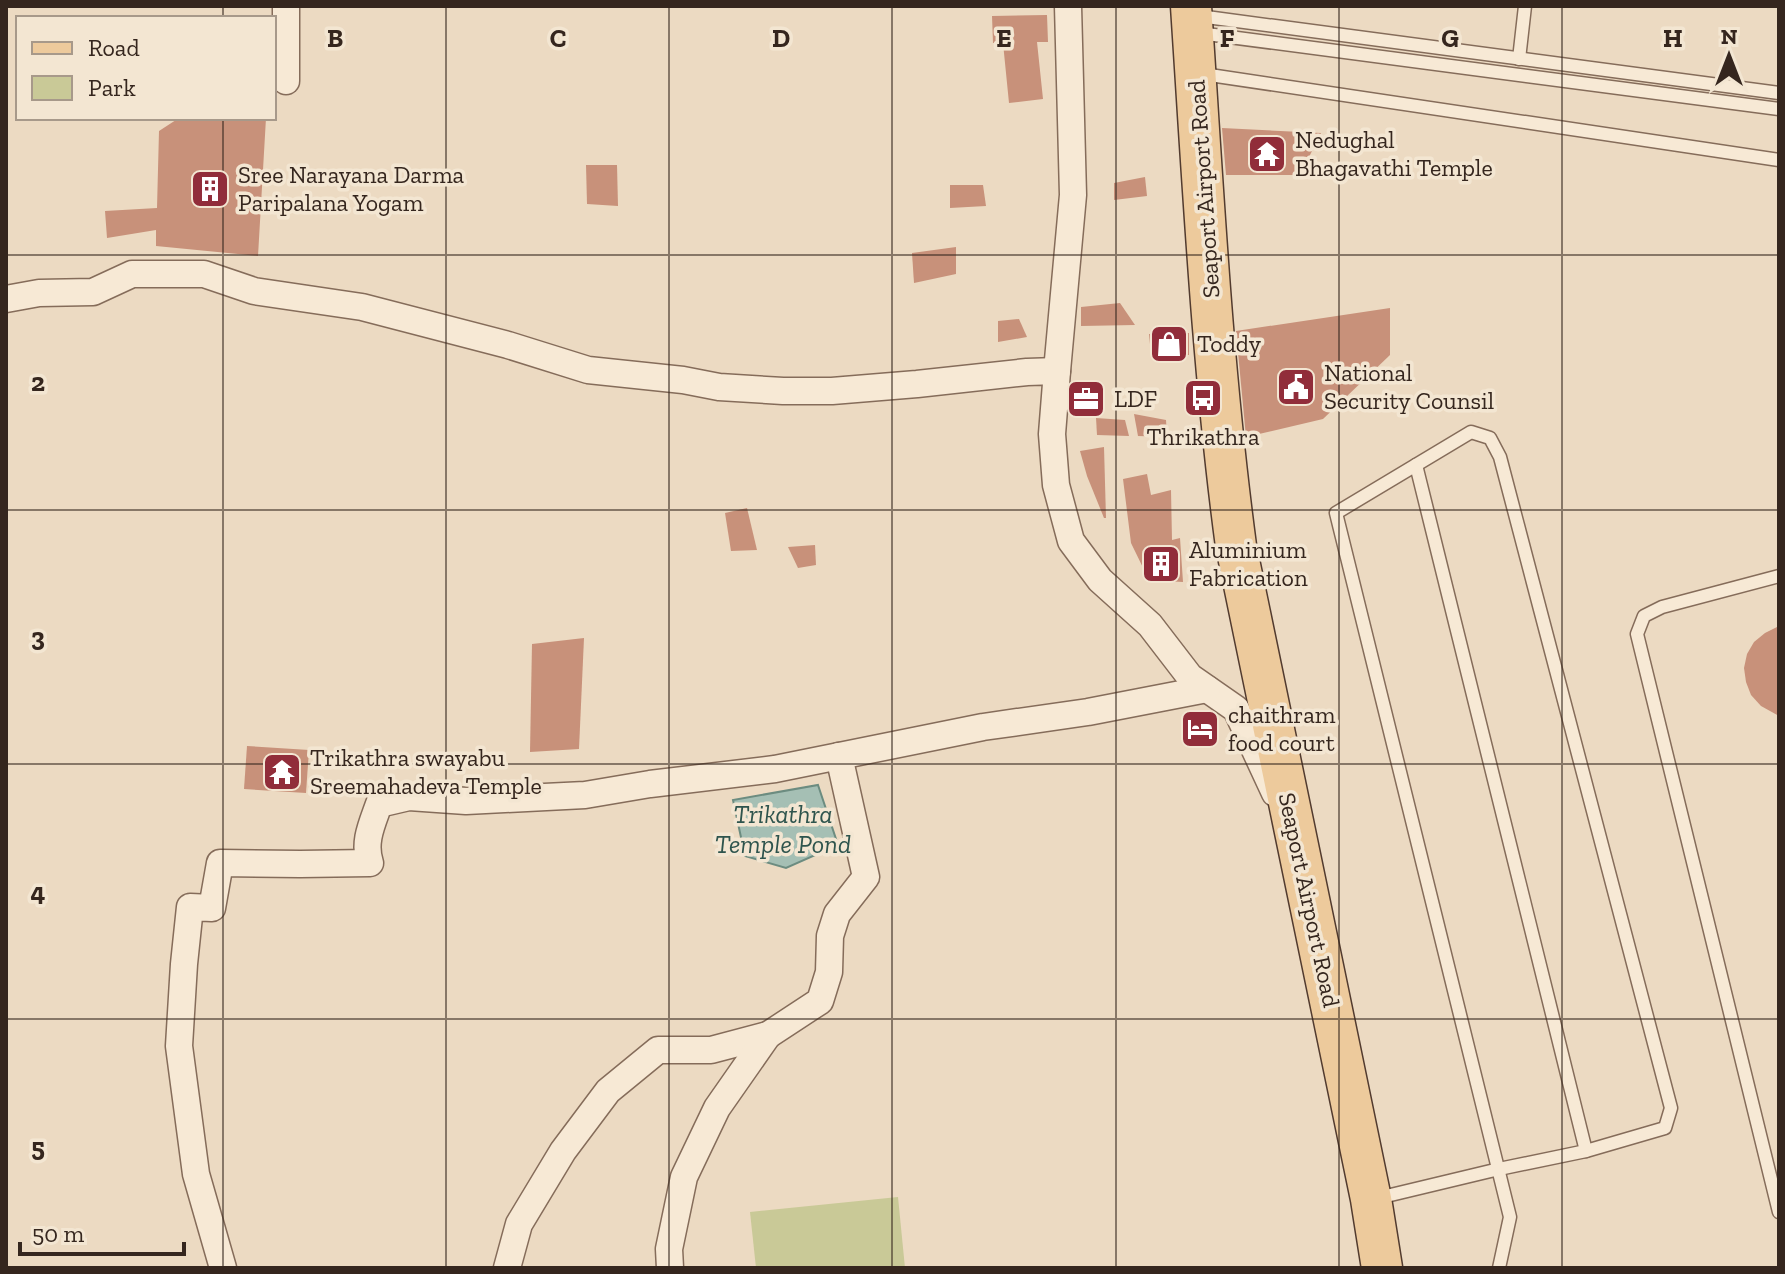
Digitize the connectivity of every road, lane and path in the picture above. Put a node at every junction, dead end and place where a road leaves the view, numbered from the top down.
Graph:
1 (286, 6) edge
2 (1068, 6) edge
3 (1525, 6) edge
4 (1192, 18) edge
5 (1488, 54) junction
6 (1519, 59) junction
7 (1486, 71) junction
8 (1196, 73) junction
9 (286, 81) dead end
10 (1779, 93) edge
11 (1779, 109) edge
12 (1779, 160) edge
13 (6, 299) edge
14 (1057, 371) junction
15 (1416, 465) junction
16 (1779, 576) edge
17 (1207, 689) junction
18 (839, 756) junction
19 (1297, 840) junction
20 (768, 1035) junction
21 (711, 1050) junction
22 (730, 1088) junction
23 (1586, 1151) junction
24 (1499, 1169) junction
25 (1777, 1192) edge
26 (1371, 1199) junction
27 (1779, 1212) edge
28 (223, 1268) edge
29 (507, 1268) edge
30 (670, 1268) edge
31 (1382, 1268) edge
32 (1499, 1268) edge

1 - 9 street
2 - 14 street
3 - 6 lane
4 - 5 lane
4 - 7 lane
4 - 8 main road, Seaport Airport Road
5 - 6 lane
5 - 7 lane
6 - 10 lane
7 - 11 lane
8 - 12 lane
8 - 19 main road, Seaport Airport Road
13 - 14 street
14 - 17 street
15 - 23 lane
15 - 23 lane
15 - 24 lane
16 - 25 lane
17 - 18 street
17 - 19 street
18 - 20 street
18 - 28 street
19 - 26 main road, Seaport Airport Road
20 - 21 street
20 - 22 street
21 - 22 street
21 - 29 street
22 - 30 street
23 - 24 lane
24 - 26 lane
24 - 32 lane
25 - 27 lane
26 - 31 main road, Seaport Airport Road

